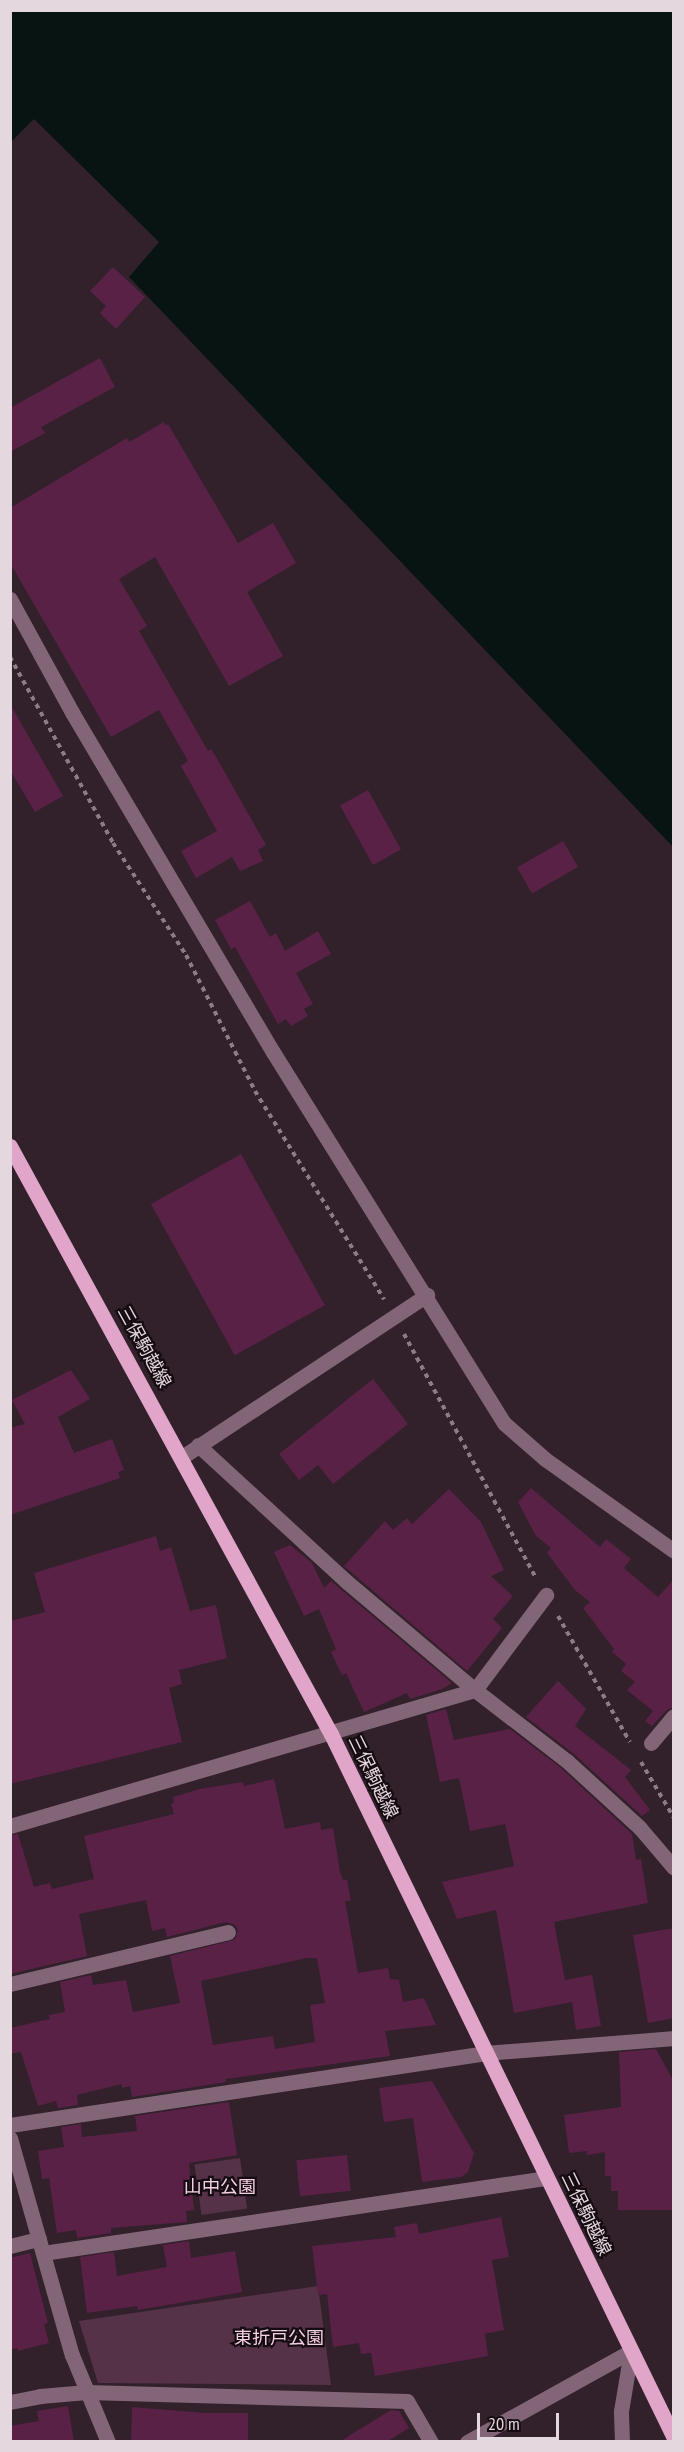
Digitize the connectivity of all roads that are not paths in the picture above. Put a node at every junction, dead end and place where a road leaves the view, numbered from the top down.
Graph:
1 (10, 599) edge
2 (10, 1146) edge
3 (427, 1295) junction
4 (198, 1445) junction
5 (182, 1456) junction
6 (674, 1551) edge
7 (546, 1596) road end
8 (476, 1690) junction
9 (674, 1716) edge
10 (331, 1734) junction
11 (651, 1743) dead end
12 (10, 1826) edge
13 (674, 1868) edge
14 (228, 1932) dead end
15 (10, 1984) edge
16 (673, 2039) edge
17 (485, 2053) junction
18 (10, 2125) edge
19 (10, 2138) edge
20 (546, 2178) junction
21 (10, 2246) edge
22 (41, 2246) junction
23 (631, 2351) junction
24 (87, 2392) junction
25 (10, 2402) edge
26 (669, 2417) edge
27 (492, 2434) edge
28 (674, 2439) edge
29 (108, 2442) edge
30 (431, 2442) edge
31 (467, 2442) edge
32 (621, 2442) edge

1 - 3 street
2 - 5 main road, 三保駒越線
3 - 4 street
3 - 6 street
4 - 5 street
4 - 8 street
5 - 10 main road, 三保駒越線
7 - 8 street
8 - 10 street
8 - 13 street
9 - 11 street
10 - 12 street
10 - 17 main road, 三保駒越線
14 - 15 street
16 - 17 street
17 - 18 street
17 - 20 main road, 三保駒越線
19 - 22 street
20 - 22 street
20 - 23 main road, 三保駒越線
21 - 22 street
22 - 24 street
23 - 26 main road, 三保駒越線
23 - 27 street
23 - 32 street
24 - 25 street
24 - 29 street
24 - 30 street
26 - 28 main road, 三保駒越線
27 - 31 street

